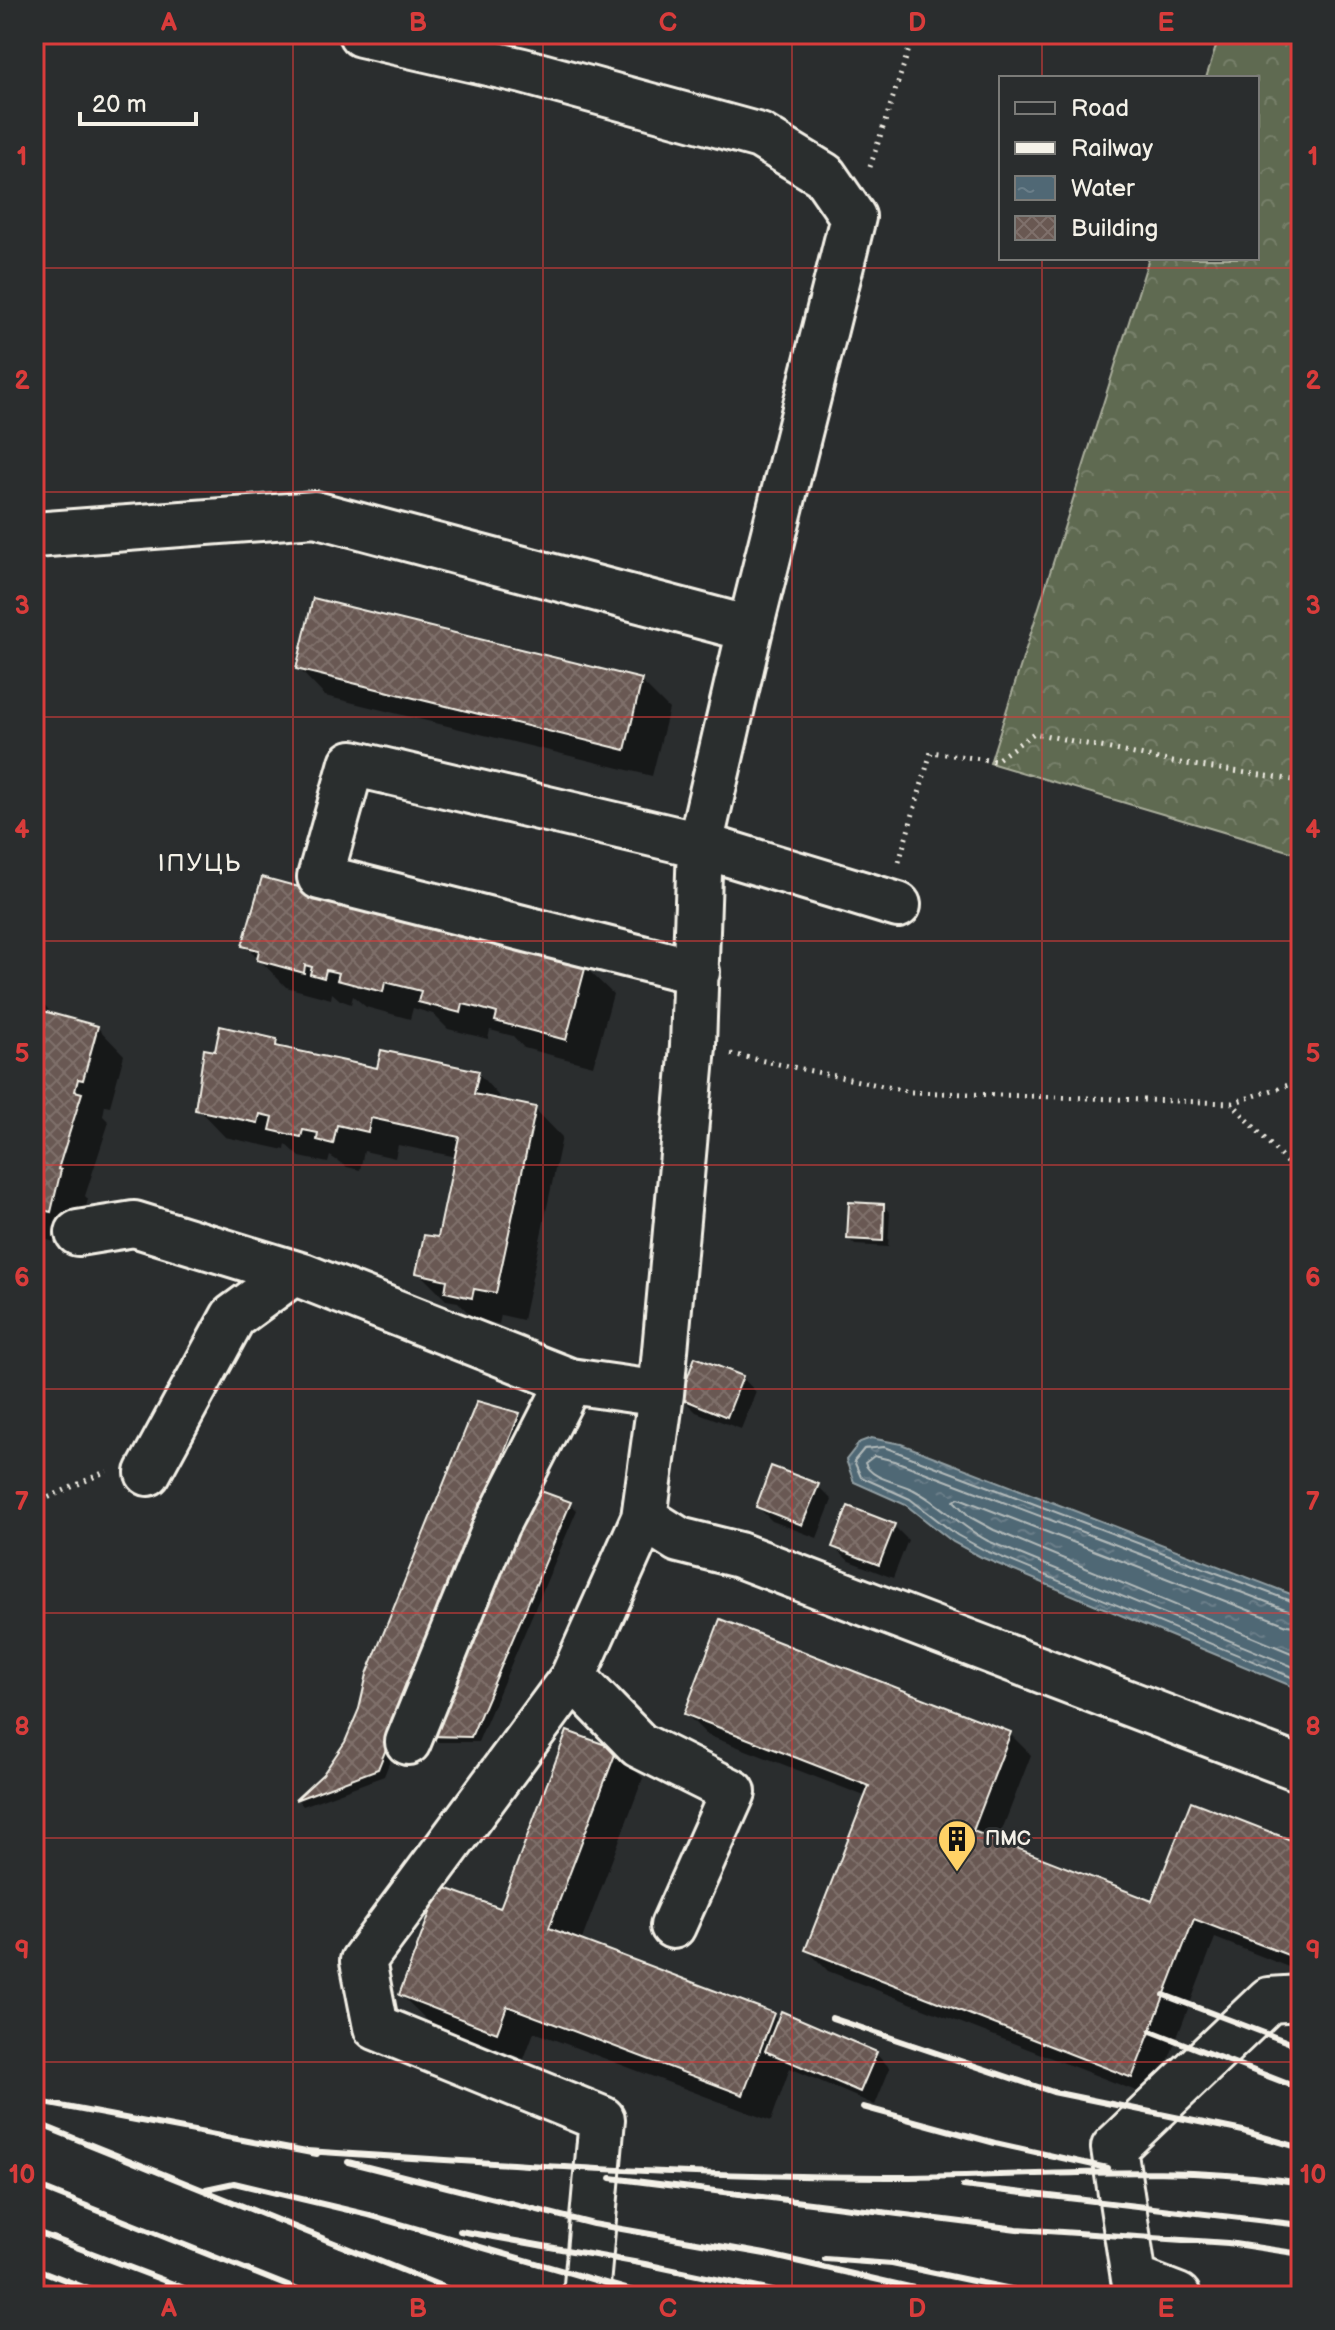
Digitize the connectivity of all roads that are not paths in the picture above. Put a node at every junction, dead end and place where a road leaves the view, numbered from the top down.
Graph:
1 (361, 34) edge
2 (34, 535) edge
3 (750, 629) junction
4 (700, 845) junction
5 (893, 903) road end
6 (697, 972) junction
7 (78, 1233) dead end
8 (293, 1273) junction
9 (570, 1381) junction
10 (661, 1394) junction
11 (156, 1459) road end
12 (644, 1518) junction
13 (573, 1677) junction
14 (408, 1742) dead end
15 (1301, 1769) edge
16 (673, 1926) dead end
17 (1301, 1998) edge
18 (586, 2296) edge
19 (1178, 2296) edge

1 - 3 street
2 - 3 street
3 - 4 street
4 - 5 street
4 - 6 street
4 - 6 street
6 - 10 street
7 - 8 street
8 - 9 street
8 - 11 street
9 - 10 street
9 - 14 street
10 - 12 street
12 - 13 street
12 - 15 street
13 - 16 street
13 - 18 street
17 - 19 street

